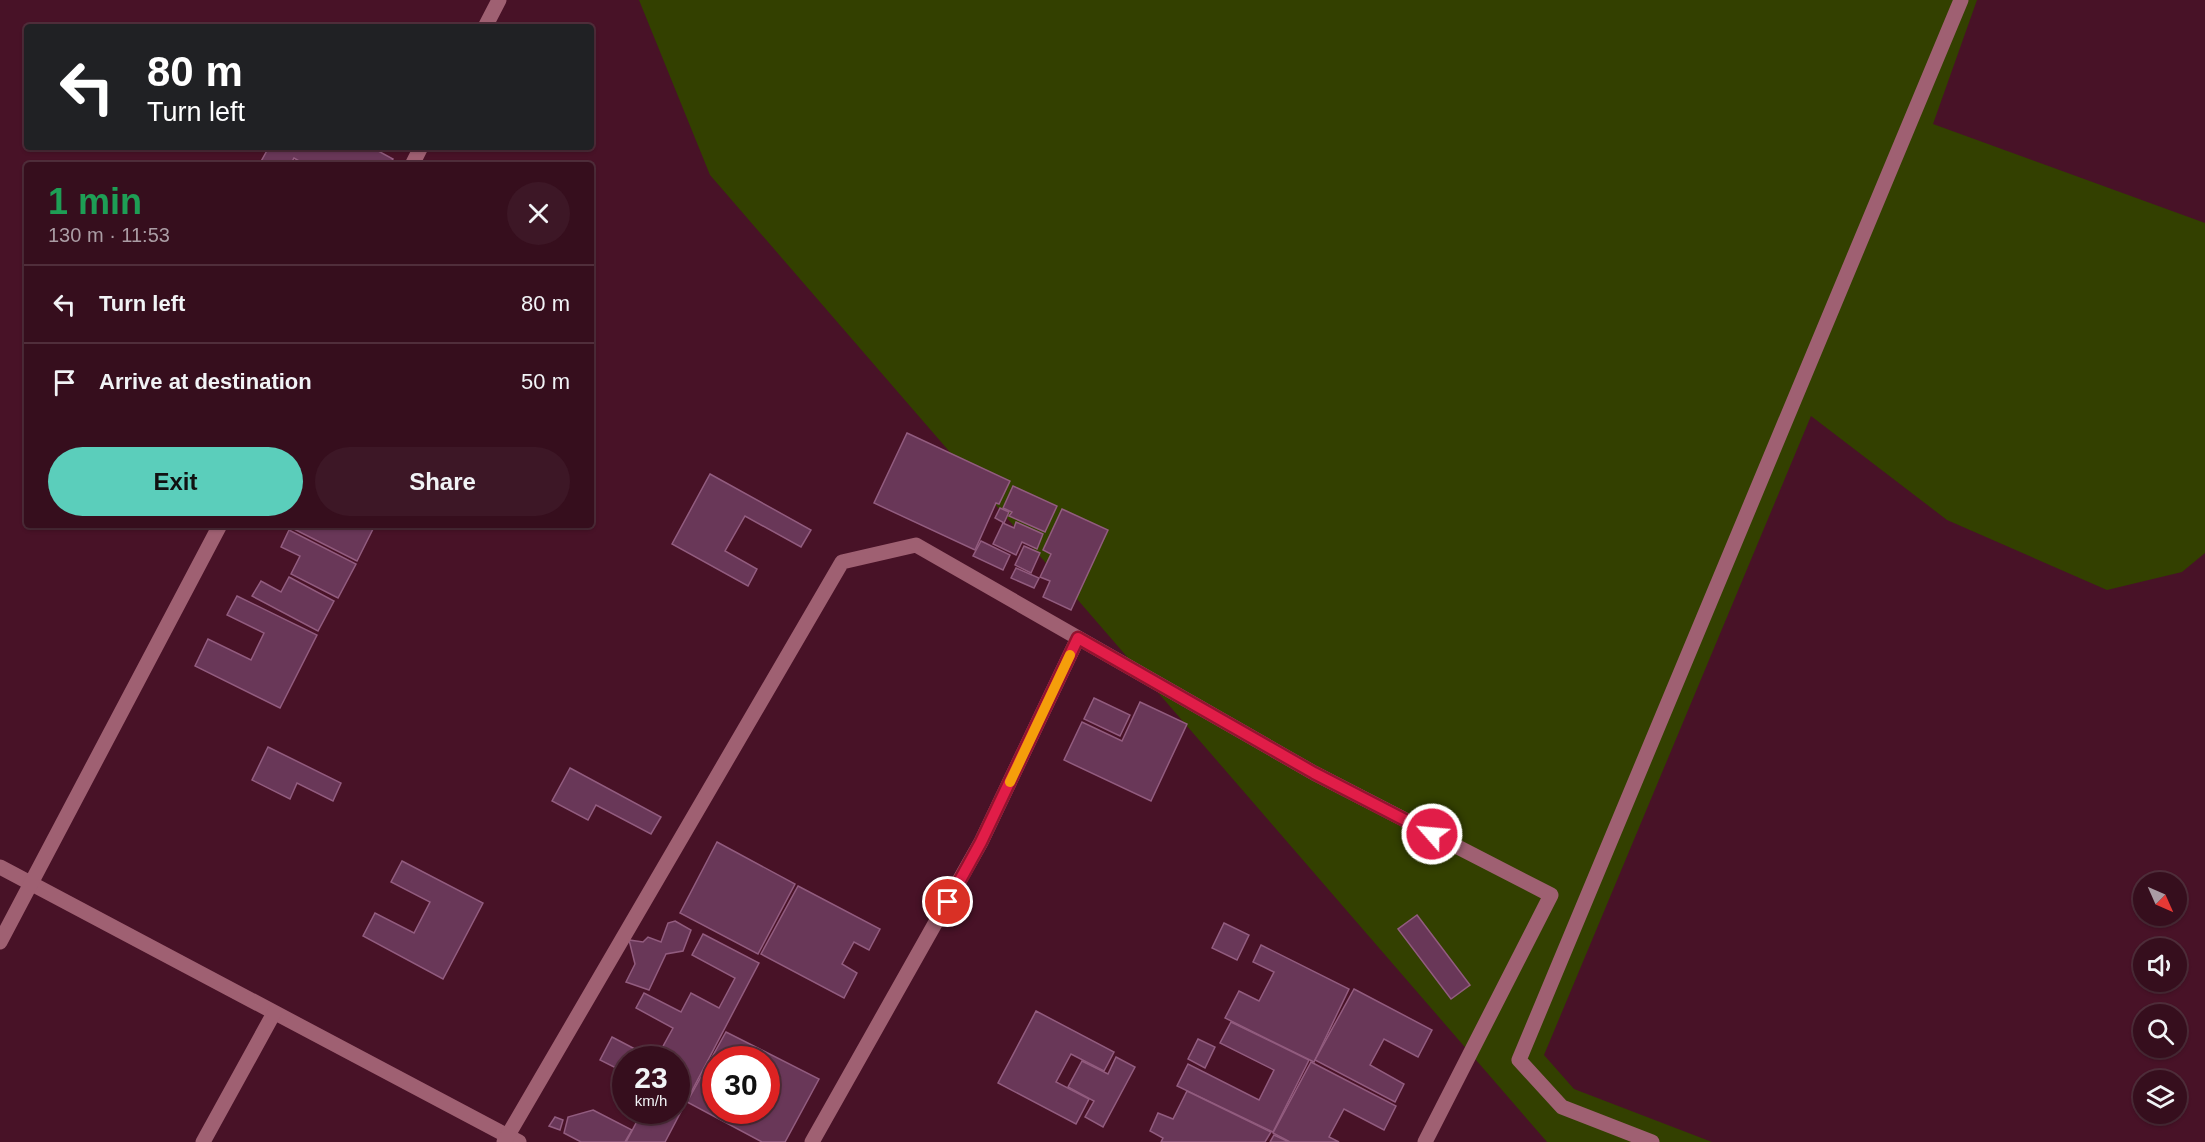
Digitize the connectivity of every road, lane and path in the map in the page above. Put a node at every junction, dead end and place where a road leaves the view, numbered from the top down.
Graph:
1 (499, 0) edge
2 (1961, 0) edge
3 (487, 24) edge
4 (218, 528) edge
5 (1078, 638) junction
6 (0, 867) edge
7 (30, 885) junction
8 (0, 942) edge
9 (274, 1013) junction
10 (510, 1140) edge
11 (203, 1142) edge
12 (812, 1142) edge
13 (1425, 1142) edge
14 (1652, 1142) edge

1 - 3 street
2 - 14 street
4 - 7 street
5 - 10 street
5 - 12 street
5 - 13 street
6 - 7 street
7 - 8 street
7 - 9 street
9 - 10 street
9 - 11 street

